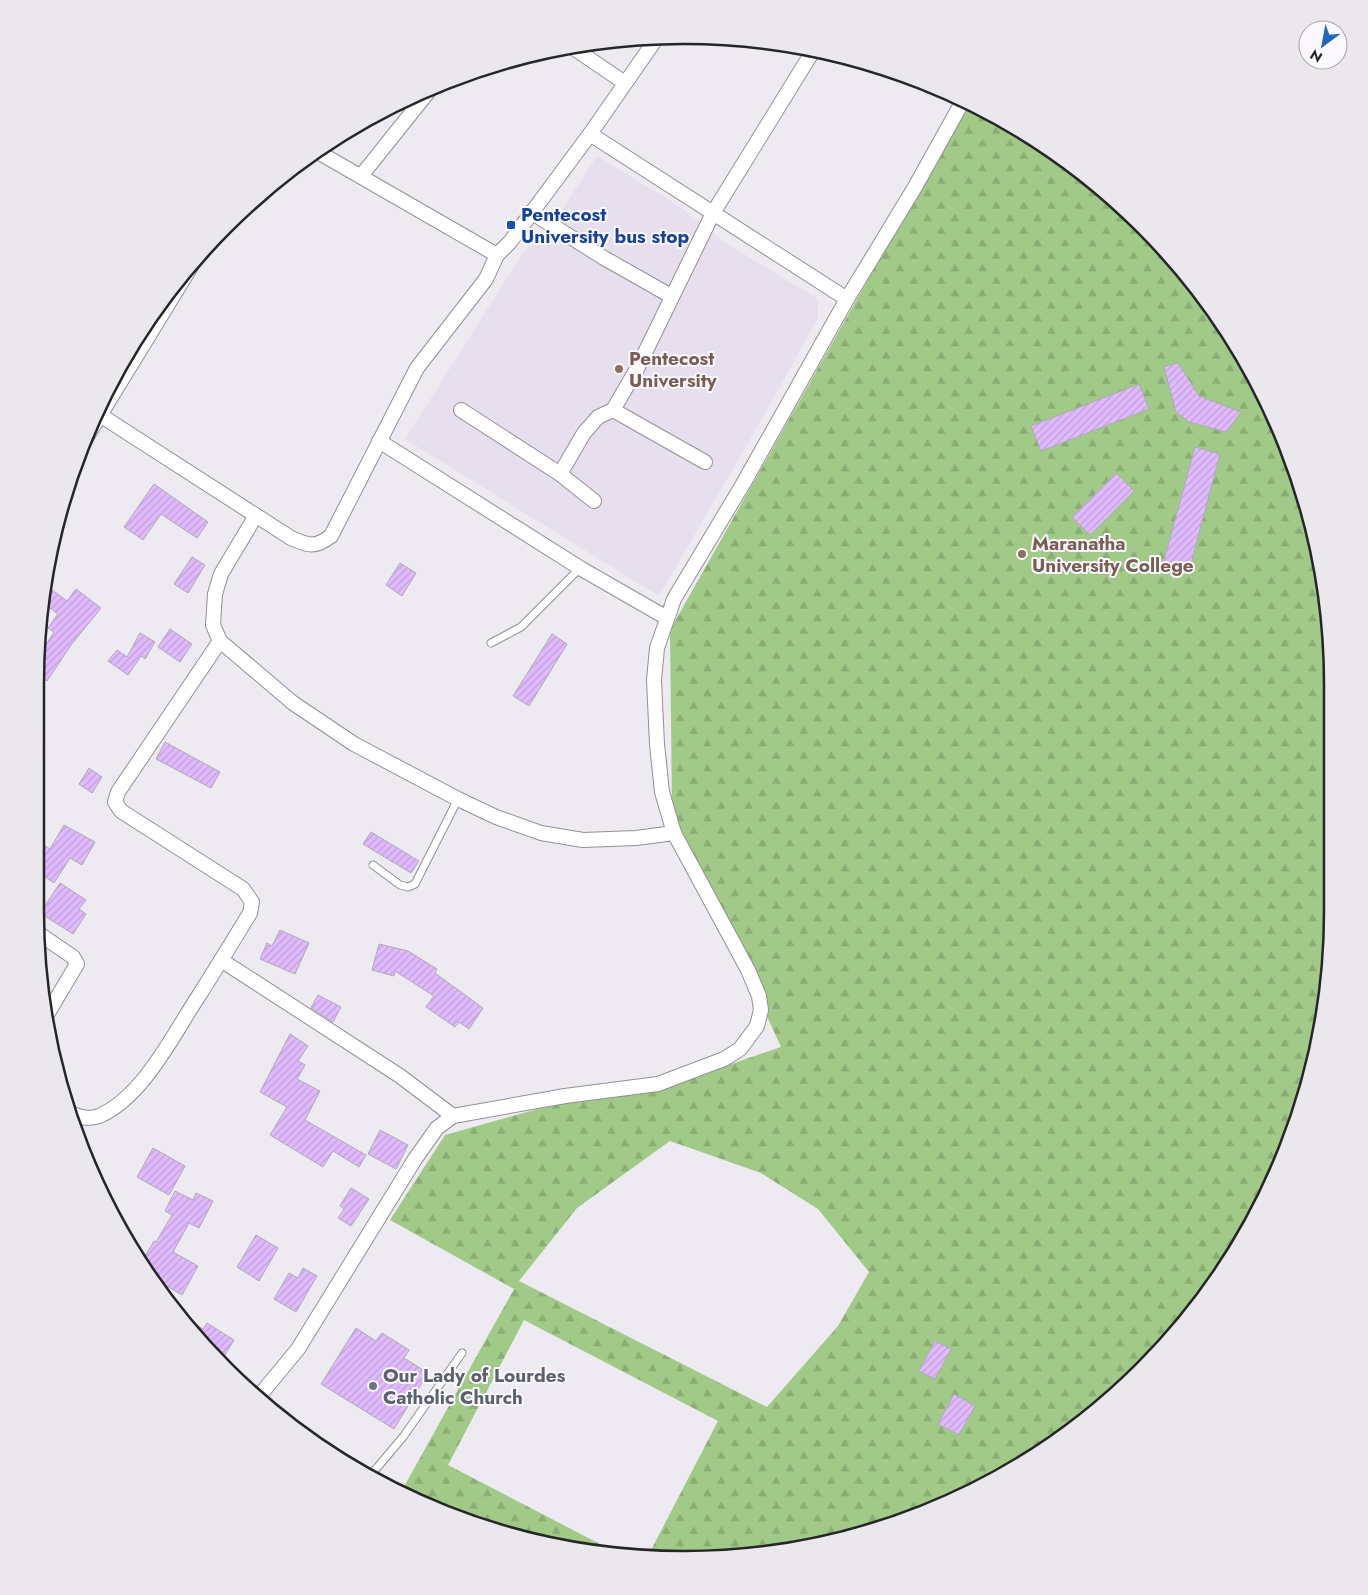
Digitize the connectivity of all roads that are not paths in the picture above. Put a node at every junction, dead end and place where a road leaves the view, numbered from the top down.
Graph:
1 (652, 45) edge
2 (580, 52) edge
3 (810, 56) edge
4 (625, 83) junction
5 (420, 101) edge
6 (960, 107) edge
7 (590, 134) junction
8 (324, 155) edge
9 (361, 176) junction
10 (531, 212) junction
11 (713, 213) junction
12 (497, 255) junction
13 (671, 296) junction
14 (847, 299) junction
15 (461, 410) dead end
16 (613, 410) junction
17 (103, 417) edge
18 (380, 441) junction
19 (705, 462) dead end
20 (560, 474) junction
21 (594, 501) dead end
22 (255, 516) junction
23 (580, 568) junction
24 (667, 618) junction
25 (220, 641) junction
26 (491, 643) dead end
27 (458, 799) junction
28 (674, 833) junction
29 (373, 865) dead end
30 (45, 938) edge
31 (221, 960) junction
32 (51, 1008) edge
33 (453, 1116) junction
34 (78, 1117) edge
35 (462, 1353) dead end
36 (263, 1393) edge
37 (375, 1471) edge

1 - 4 street
2 - 4 street
3 - 11 street
4 - 7 street
5 - 9 street
6 - 14 street
7 - 10 street
7 - 11 street
8 - 9 street
9 - 12 street
10 - 12 street
10 - 13 street
11 - 13 street
11 - 14 street
12 - 18 street
13 - 16 street
14 - 24 street
15 - 20 street
16 - 19 street
16 - 20 street
17 - 22 street
18 - 22 street
18 - 23 street
20 - 21 street
22 - 25 street
23 - 24 street
23 - 26 lane
24 - 28 street
25 - 27 street
25 - 31 street
27 - 28 street
27 - 29 lane
28 - 33 street
30 - 32 street
31 - 33 street
31 - 34 street
33 - 36 street
35 - 37 lane

